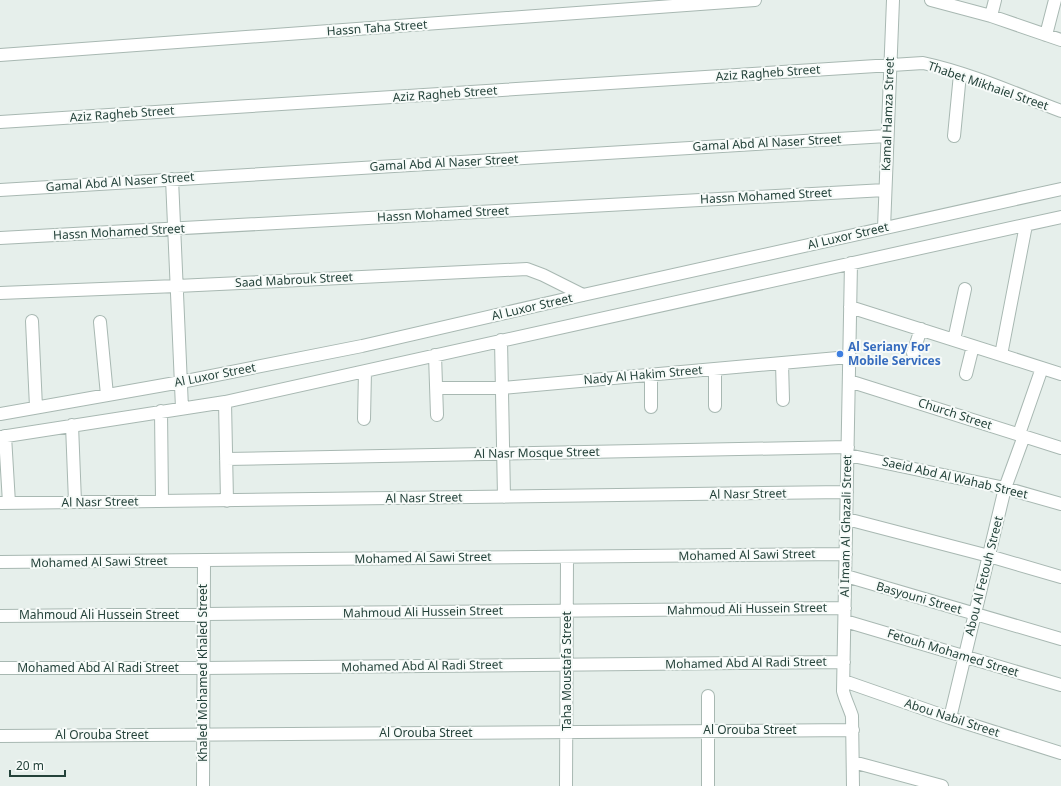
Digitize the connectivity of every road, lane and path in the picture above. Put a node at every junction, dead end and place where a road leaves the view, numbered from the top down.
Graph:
1 (755, 0) edge
2 (893, 0) edge
3 (931, 0) edge
4 (995, 0) edge
5 (1055, 0) edge
6 (991, 16) junction
7 (1046, 35) junction
8 (1061, 40) edge
9 (0, 55) edge
10 (890, 65) junction
11 (960, 74) junction
12 (1061, 111) edge
13 (0, 122) edge
14 (887, 136) junction
15 (954, 136) dead end
16 (172, 179) junction
17 (1061, 189) edge
18 (0, 190) edge
19 (885, 190) junction
20 (1061, 217) edge
21 (1026, 225) junction
22 (884, 228) junction
23 (175, 229) junction
24 (0, 238) edge
25 (851, 263) junction
26 (177, 286) junction
27 (965, 289) dead end
28 (0, 293) edge
29 (583, 295) junction
30 (850, 307) junction
31 (32, 321) dead end
32 (100, 322) dead end
33 (921, 329) junction
34 (501, 340) junction
35 (954, 340) junction
36 (973, 346) junction
37 (913, 353) dead end
38 (435, 355) junction
39 (1001, 355) junction
40 (849, 357) junction
41 (782, 363) junction
42 (1042, 368) junction
43 (715, 369) junction
44 (365, 371) junction
45 (966, 374) dead end
46 (1061, 374) edge
47 (651, 375) junction
48 (849, 381) junction
49 (181, 382) junction
50 (436, 388) junction
51 (502, 388) junction
52 (107, 395) junction
53 (783, 400) dead end
54 (225, 402) junction
55 (715, 406) dead end
56 (36, 407) junction
57 (651, 407) dead end
58 (182, 408) junction
59 (161, 411) junction
60 (0, 414) edge
61 (437, 416) dead end
62 (364, 419) dead end
63 (72, 425) junction
64 (1021, 435) junction
65 (3, 436) edge
66 (1061, 448) edge
67 (848, 451) junction
68 (503, 454) junction
69 (226, 459) junction
70 (1005, 488) junction
71 (847, 492) junction
72 (504, 497) junction
73 (162, 501) junction
74 (227, 501) junction
75 (75, 502) junction
76 (4, 503) edge
77 (1061, 504) edge
78 (847, 519) junction
79 (846, 554) junction
80 (989, 556) junction
81 (567, 557) junction
82 (204, 560) junction
83 (0, 562) edge
84 (846, 576) junction
85 (1061, 577) edge
86 (845, 608) junction
87 (567, 611) junction
88 (204, 614) junction
89 (975, 614) junction
90 (0, 616) edge
91 (845, 621) junction
92 (1061, 639) edge
93 (965, 656) junction
94 (844, 662) junction
95 (567, 664) junction
96 (0, 668) edge
97 (203, 668) junction
98 (844, 681) junction
99 (1061, 685) edge
100 (708, 696) dead end
101 (950, 718) junction
102 (708, 730) junction
103 (853, 730) junction
104 (566, 732) junction
105 (203, 734) junction
106 (0, 736) edge
107 (1061, 753) edge
108 (853, 762) junction
109 (203, 786) edge
110 (566, 786) edge
111 (708, 786) edge
112 (853, 786) edge
113 (942, 786) edge

1 - 9 street, Hassn Taha Street
2 - 10 street, Kamal Hamza Street
3 - 6 street
4 - 6 street
5 - 7 street
6 - 7 street
7 - 8 street
10 - 11 street, Thabet Mikhaiel Street
10 - 13 street, Aziz Ragheb Street
10 - 14 street, Kamal Hamza Street
11 - 12 street, Thabet Mikhaiel Street
11 - 15 street
14 - 16 street, Gamal Abd Al Naser Street
14 - 19 street, Kamal Hamza Street
16 - 18 street, Gamal Abd Al Naser Street
16 - 23 street
17 - 22 street, Al Luxor Street
19 - 22 street, Kamal Hamza Street
19 - 23 street, Hassn Mohamed Street
20 - 21 street
21 - 25 street
21 - 39 street
22 - 29 street, Al Luxor Street
23 - 24 street, Hassn Mohamed Street
23 - 26 street
25 - 30 street, Al Imam Al Ghazali Street
25 - 34 street
26 - 28 street, Saad Mabrouk Street
26 - 29 street, Saad Mabrouk Street
26 - 49 street
27 - 35 street
29 - 49 street, Al Luxor Street
30 - 33 street
30 - 40 street, Al Imam Al Ghazali Street
31 - 56 street
32 - 52 street
33 - 35 street
33 - 37 street
34 - 38 street
34 - 51 street
35 - 36 street
36 - 39 street
36 - 45 street
38 - 44 street
38 - 50 street
39 - 42 street
40 - 41 street, Nady Al Hakim Street
40 - 48 street, Al Imam Al Ghazali Street
41 - 43 street, Nady Al Hakim Street
41 - 53 street
42 - 46 street
42 - 64 street, Abou Al Fetouh Street
43 - 47 street, Nady Al Hakim Street
43 - 55 street
44 - 54 street
44 - 62 street
47 - 51 street, Nady Al Hakim Street
47 - 57 street
48 - 64 street, Church Street
48 - 67 street, Al Imam Al Ghazali Street
49 - 52 street, Al Luxor Street
49 - 58 street
50 - 51 street, Nady Al Hakim Street
50 - 61 street
51 - 68 street
52 - 56 street, Al Luxor Street
54 - 58 street
54 - 69 street
56 - 60 street, Al Luxor Street
58 - 59 street
59 - 63 street
59 - 73 street
63 - 65 street
63 - 75 street
64 - 66 street, Church Street
64 - 70 street, Abou Al Fetouh Street
65 - 76 street
67 - 68 street, Al Nasr Mosque Street
67 - 70 street, Saeid Abd Al Wahab Street
67 - 71 street, Al Imam Al Ghazali Street
68 - 69 street, Al Nasr Mosque Street
68 - 72 street
69 - 74 street
70 - 77 street, Saeid Abd Al Wahab Street
70 - 80 street, Abou Al Fetouh Street
71 - 72 street, Al Nasr Street
71 - 78 street, Al Imam Al Ghazali Street
72 - 74 street, Al Nasr Street
73 - 74 street, Al Nasr Street
73 - 75 street, Al Nasr Street
75 - 76 street, Al Nasr Street
78 - 79 street, Al Imam Al Ghazali Street
78 - 80 street
79 - 81 street, Mohamed Al Sawi Street
79 - 84 street, Al Imam Al Ghazali Street
80 - 85 street
80 - 89 street, Abou Al Fetouh Street
81 - 82 street, Mohamed Al Sawi Street
81 - 87 street, Taha Moustafa Street
82 - 83 street, Mohamed Al Sawi Street
82 - 88 street, Khaled Mohamed Khaled Street
84 - 86 street, Al Imam Al Ghazali Street
84 - 89 street, Basyouni Street
86 - 87 street, Mahmoud Ali Hussein Street
86 - 91 street, Al Imam Al Ghazali Street
87 - 88 street, Mahmoud Ali Hussein Street
87 - 95 street, Taha Moustafa Street
88 - 90 street, Mahmoud Ali Hussein Street
88 - 97 street, Khaled Mohamed Khaled Street
89 - 92 street, Basyouni Street
89 - 93 street, Abou Al Fetouh Street
91 - 93 street, Fetouh Mohamed Street
91 - 94 street, Al Imam Al Ghazali Street
93 - 99 street, Fetouh Mohamed Street
93 - 101 street, Abou Al Fetouh Street
94 - 95 street, Mohamed Abd Al Radi Street
94 - 98 street, Al Imam Al Ghazali Street
95 - 97 street, Mohamed Abd Al Radi Street
95 - 104 street, Taha Moustafa Street
96 - 97 street, Mohamed Abd Al Radi Street
97 - 105 street, Khaled Mohamed Khaled Street
98 - 101 street, Abou Nabil Street
98 - 103 street, Al Imam Al Ghazali Street
100 - 102 street
101 - 107 street, Abou Nabil Street
102 - 103 street, Al Orouba Street
102 - 104 street, Al Orouba Street
102 - 111 street
103 - 108 street, Al Imam Al Ghazali Street
104 - 105 street, Al Orouba Street
104 - 110 street, Taha Moustafa Street
105 - 106 street, Al Orouba Street
105 - 109 street, Khaled Mohamed Khaled Street
108 - 112 street, Al Imam Al Ghazali Street
108 - 113 street

